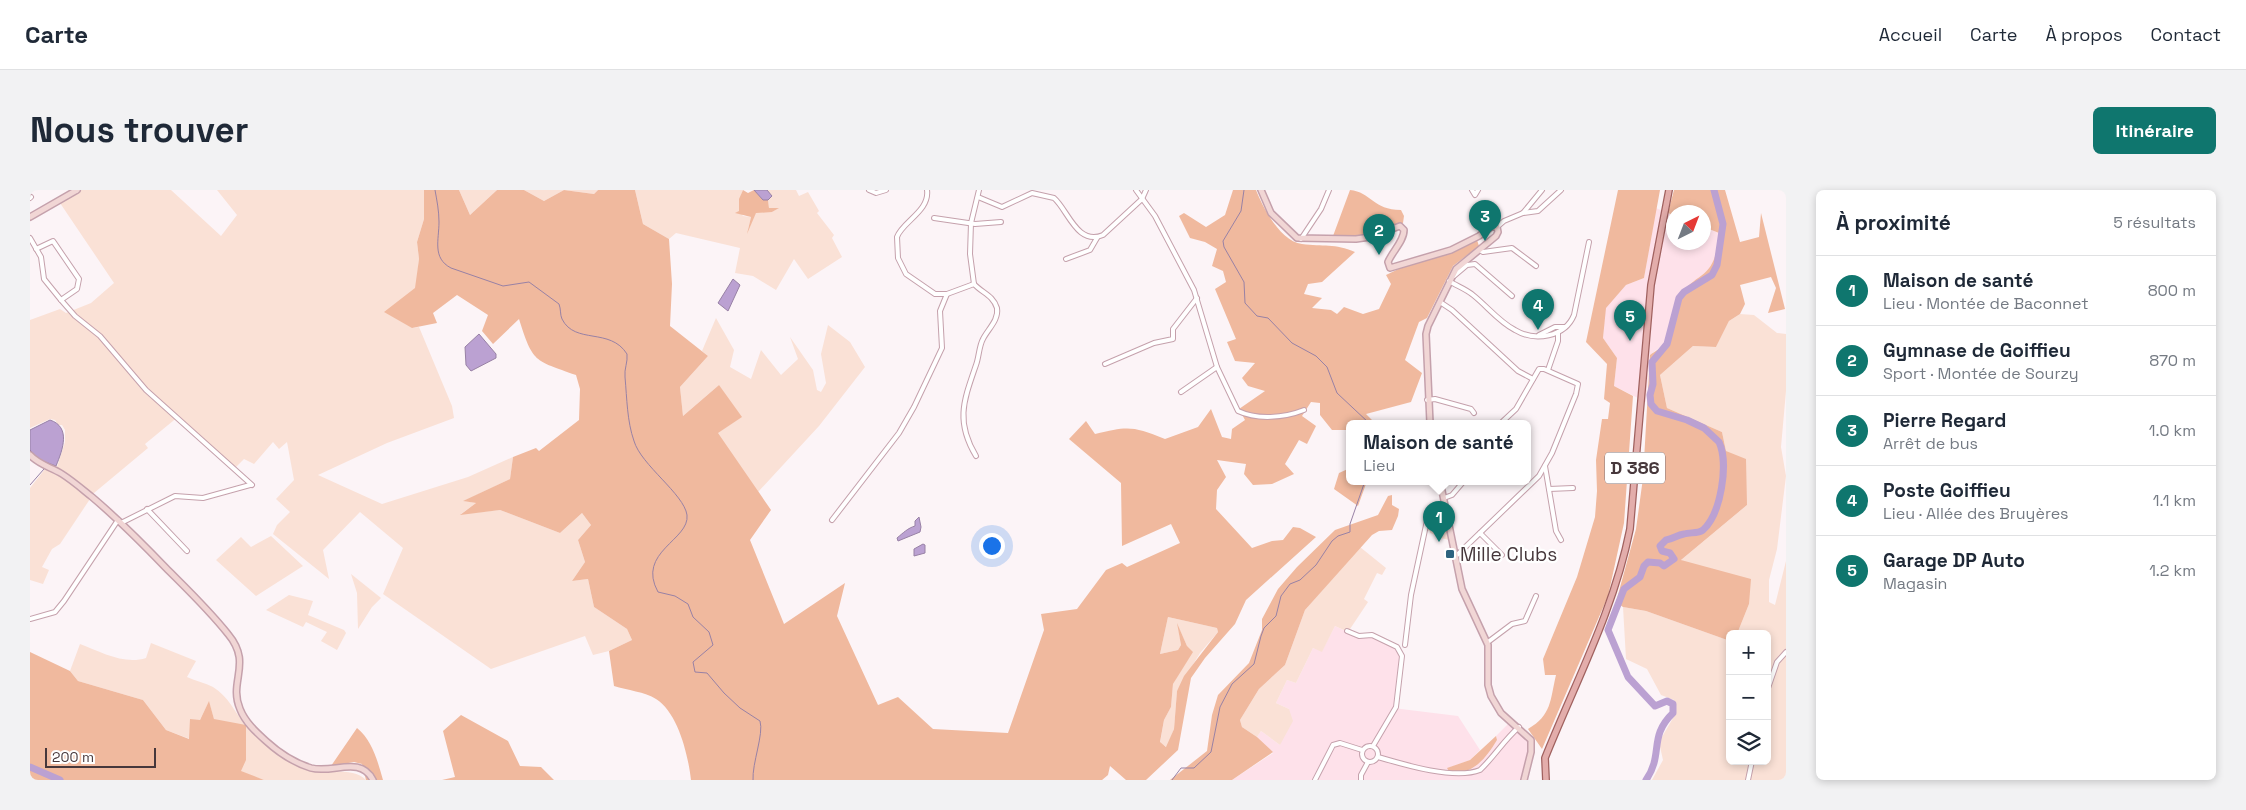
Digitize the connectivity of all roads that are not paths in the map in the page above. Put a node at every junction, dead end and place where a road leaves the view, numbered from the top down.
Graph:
1 (77, 190) edge
2 (869, 190) edge
3 (886, 190) edge
4 (927, 190) edge
5 (979, 190) edge
6 (1136, 190) edge
7 (1146, 190) edge
8 (1262, 190) edge
9 (1328, 190) edge
10 (1472, 190) edge
11 (1478, 190) edge
12 (1542, 190) edge
13 (1561, 190) edge
14 (1669, 190) edge
15 (978, 197) junction
16 (1142, 198) junction
17 (1523, 213) junction
18 (30, 217) edge
19 (934, 218) dead end
20 (1001, 222) dead end
21 (971, 224) junction
22 (1497, 227) junction
23 (30, 238) edge
24 (1097, 238) junction
25 (1301, 239) junction
26 (1589, 242) dead end
27 (36, 249) junction
28 (1480, 250) junction
29 (1066, 259) dead end
30 (1536, 266) dead end
31 (1450, 279) junction
32 (974, 284) junction
33 (947, 294) junction
34 (1512, 296) dead end
35 (1197, 298) junction
36 (62, 300) junction
37 (1440, 302) junction
38 (1565, 327) junction
39 (1558, 333) junction
40 (1539, 335) junction
41 (1105, 364) dead end
42 (1217, 367) junction
43 (1548, 370) junction
44 (1533, 379) junction
45 (1181, 392) dead end
46 (1428, 400) junction
47 (1304, 410) dead end
48 (1474, 413) dead end
49 (1430, 420) edge
50 (1504, 420) edge
51 (30, 455) edge
52 (976, 456) dead end
53 (1545, 466) junction
54 (240, 476) junction
55 (1536, 479) junction
56 (1531, 484) edge
57 (1441, 485) edge
58 (1461, 485) edge
59 (1530, 485) edge
60 (240, 486) junction
61 (1549, 487) junction
62 (1573, 488) dead end
63 (1444, 498) junction
64 (1445, 506) junction
65 (147, 509) junction
66 (832, 520) dead end
67 (119, 521) junction
68 (1480, 534) junction
69 (1561, 540) dead end
70 (1453, 547) junction
71 (1464, 549) junction
72 (187, 551) dead end
73 (1502, 555) dead end
74 (1455, 557) junction
75 (1536, 596) dead end
76 (30, 619) edge
77 (1347, 631) dead end
78 (1490, 644) junction
79 (1406, 645) dead end
80 (1786, 652) edge
81 (1771, 679) edge
82 (1518, 727) junction
83 (1373, 746) junction
84 (1362, 750) junction
85 (1378, 757) junction
86 (1368, 762) junction
87 (1751, 765) edge
88 (373, 780) edge
89 (1315, 780) edge
90 (1361, 780) edge
91 (1524, 780) edge
92 (1546, 780) edge
93 (1748, 780) edge

1 - 18 street
2 - 3 street
4 - 33 street
5 - 15 street
6 - 16 street
7 - 16 street
8 - 25 street
9 - 25 street
10 - 11 street
12 - 17 street
13 - 17 street
14 - 92 main road, D 386
15 - 21 street
15 - 24 street
16 - 24 street
16 - 35 street
17 - 22 street
19 - 21 street
20 - 21 street
21 - 32 street
22 - 25 street
22 - 28 street
23 - 27 street
24 - 29 street
26 - 38 street
27 - 36 street
27 - 36 street
28 - 30 street
28 - 31 street
31 - 34 street
31 - 37 street
31 - 40 street
32 - 33 street
32 - 52 street
33 - 66 street
35 - 41 street
35 - 42 street
36 - 54 street
37 - 44 street
37 - 46 street
38 - 39 street
38 - 40 street
39 - 40 street
39 - 43 street
42 - 45 street
42 - 47 street
43 - 44 street
43 - 53 street
44 - 50 street
46 - 48 street
46 - 49 street
51 - 67 street
53 - 55 street
53 - 61 street
54 - 60 street
54 - 60 street
55 - 56 street
55 - 61 street
57 - 63 street
58 - 63 street
59 - 68 street
60 - 65 street
61 - 62 street
61 - 69 street
63 - 64 street
64 - 70 street
64 - 79 street
65 - 67 street
65 - 72 street
67 - 76 street
67 - 88 street
68 - 71 street
68 - 73 street
70 - 71 street
70 - 74 street
71 - 74 street
74 - 78 street
75 - 78 street
77 - 83 street
78 - 82 street
80 - 81 street
82 - 85 street
82 - 91 street
83 - 84 street
83 - 85 street
84 - 86 street
84 - 89 street
85 - 86 street
86 - 90 street
87 - 93 street

